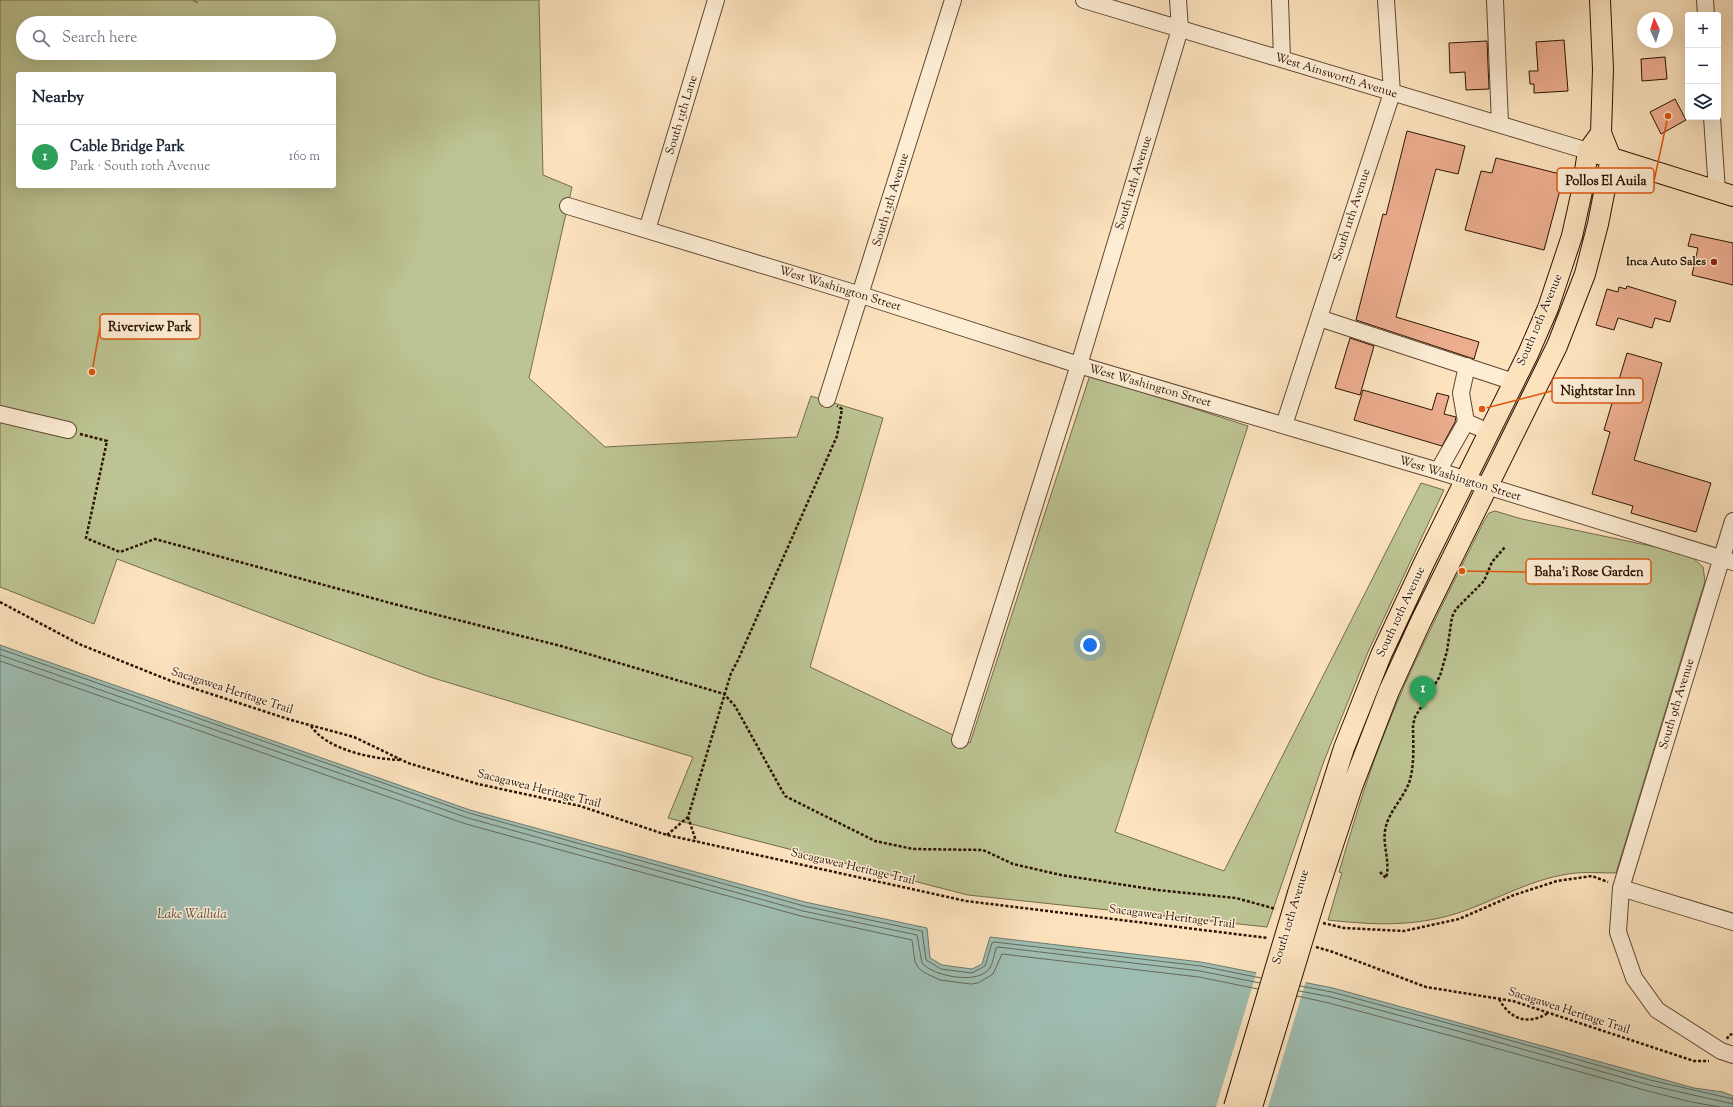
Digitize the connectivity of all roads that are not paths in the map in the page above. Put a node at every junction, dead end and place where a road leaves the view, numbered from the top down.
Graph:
1 (716, 0) edge
2 (953, 0) edge
3 (1084, 0) edge
4 (1178, 0) edge
5 (1280, 0) edge
6 (1386, 0) edge
7 (1495, 0) edge
8 (1600, 0) edge
9 (1705, 0) edge
10 (1706, 12) edge
11 (1180, 29) junction
12 (1282, 59) junction
13 (1392, 93) junction
14 (1713, 120) edge
15 (1500, 124) junction
16 (1601, 133) junction
17 (1588, 151) junction
18 (1611, 158) junction
19 (1725, 193) edge
20 (568, 206) dead end
21 (647, 230) junction
22 (861, 295) junction
23 (1319, 318) junction
24 (1079, 365) junction
25 (1467, 366) junction
26 (1514, 382) junction
27 (827, 399) road end
28 (0, 414) edge
29 (1466, 422) junction
30 (1284, 425) junction
31 (68, 430) road end
32 (1488, 432) junction
33 (1438, 471) junction
34 (1464, 480) junction
35 (1487, 487) junction
36 (1733, 521) edge
37 (1728, 560) edge
38 (960, 740) dead end
39 (1621, 888) junction
40 (1307, 896) junction
41 (1733, 922) edge
42 (1727, 1053) edge
43 (1234, 1107) edge
44 (1252, 1107) edge

1 - 21 street, South 13th Lane
2 - 22 street, South 13th Avenue
3 - 11 street, West Ainsworth Avenue
4 - 11 street, South 12th Avenue
5 - 12 street
6 - 13 street, South 11th Avenue
7 - 15 street
8 - 16 main road
9 - 10 street
11 - 12 street, West Ainsworth Avenue
11 - 24 street, South 12th Avenue
12 - 13 street, West Ainsworth Avenue
13 - 15 street, West Ainsworth Avenue
13 - 23 street, South 11th Avenue
14 - 19 street
15 - 17 street, West Ainsworth Avenue
16 - 17 main road, South 10th Avenue
16 - 18 main road
17 - 18 main road
17 - 26 main road, South 10th Avenue
18 - 19 main road
18 - 35 main road, South 10th Avenue
20 - 21 street, West Washington Street
21 - 22 street, West Washington Street
22 - 24 street, West Washington Street
22 - 27 street, South 13th Avenue
23 - 25 street
23 - 30 street, South 11th Avenue
24 - 30 street, West Washington Street
24 - 38 street, South 12th Avenue
25 - 26 street
25 - 29 street
26 - 32 main road, South 10th Avenue
28 - 31 street
29 - 32 street
29 - 33 street
30 - 33 street, West Washington Street
32 - 34 main road, South 10th Avenue
33 - 34 street, West Washington Street
34 - 35 street, West Washington Street
34 - 40 main road, South 10th Avenue
35 - 37 street, West Washington Street
35 - 40 main road, South 10th Avenue
36 - 37 street, South 9th Avenue
37 - 39 street, South 9th Avenue
39 - 41 street
39 - 42 street, South 9th Avenue
40 - 43 main road, South 10th Avenue, bridge
40 - 44 main road, South 10th Avenue, bridge

